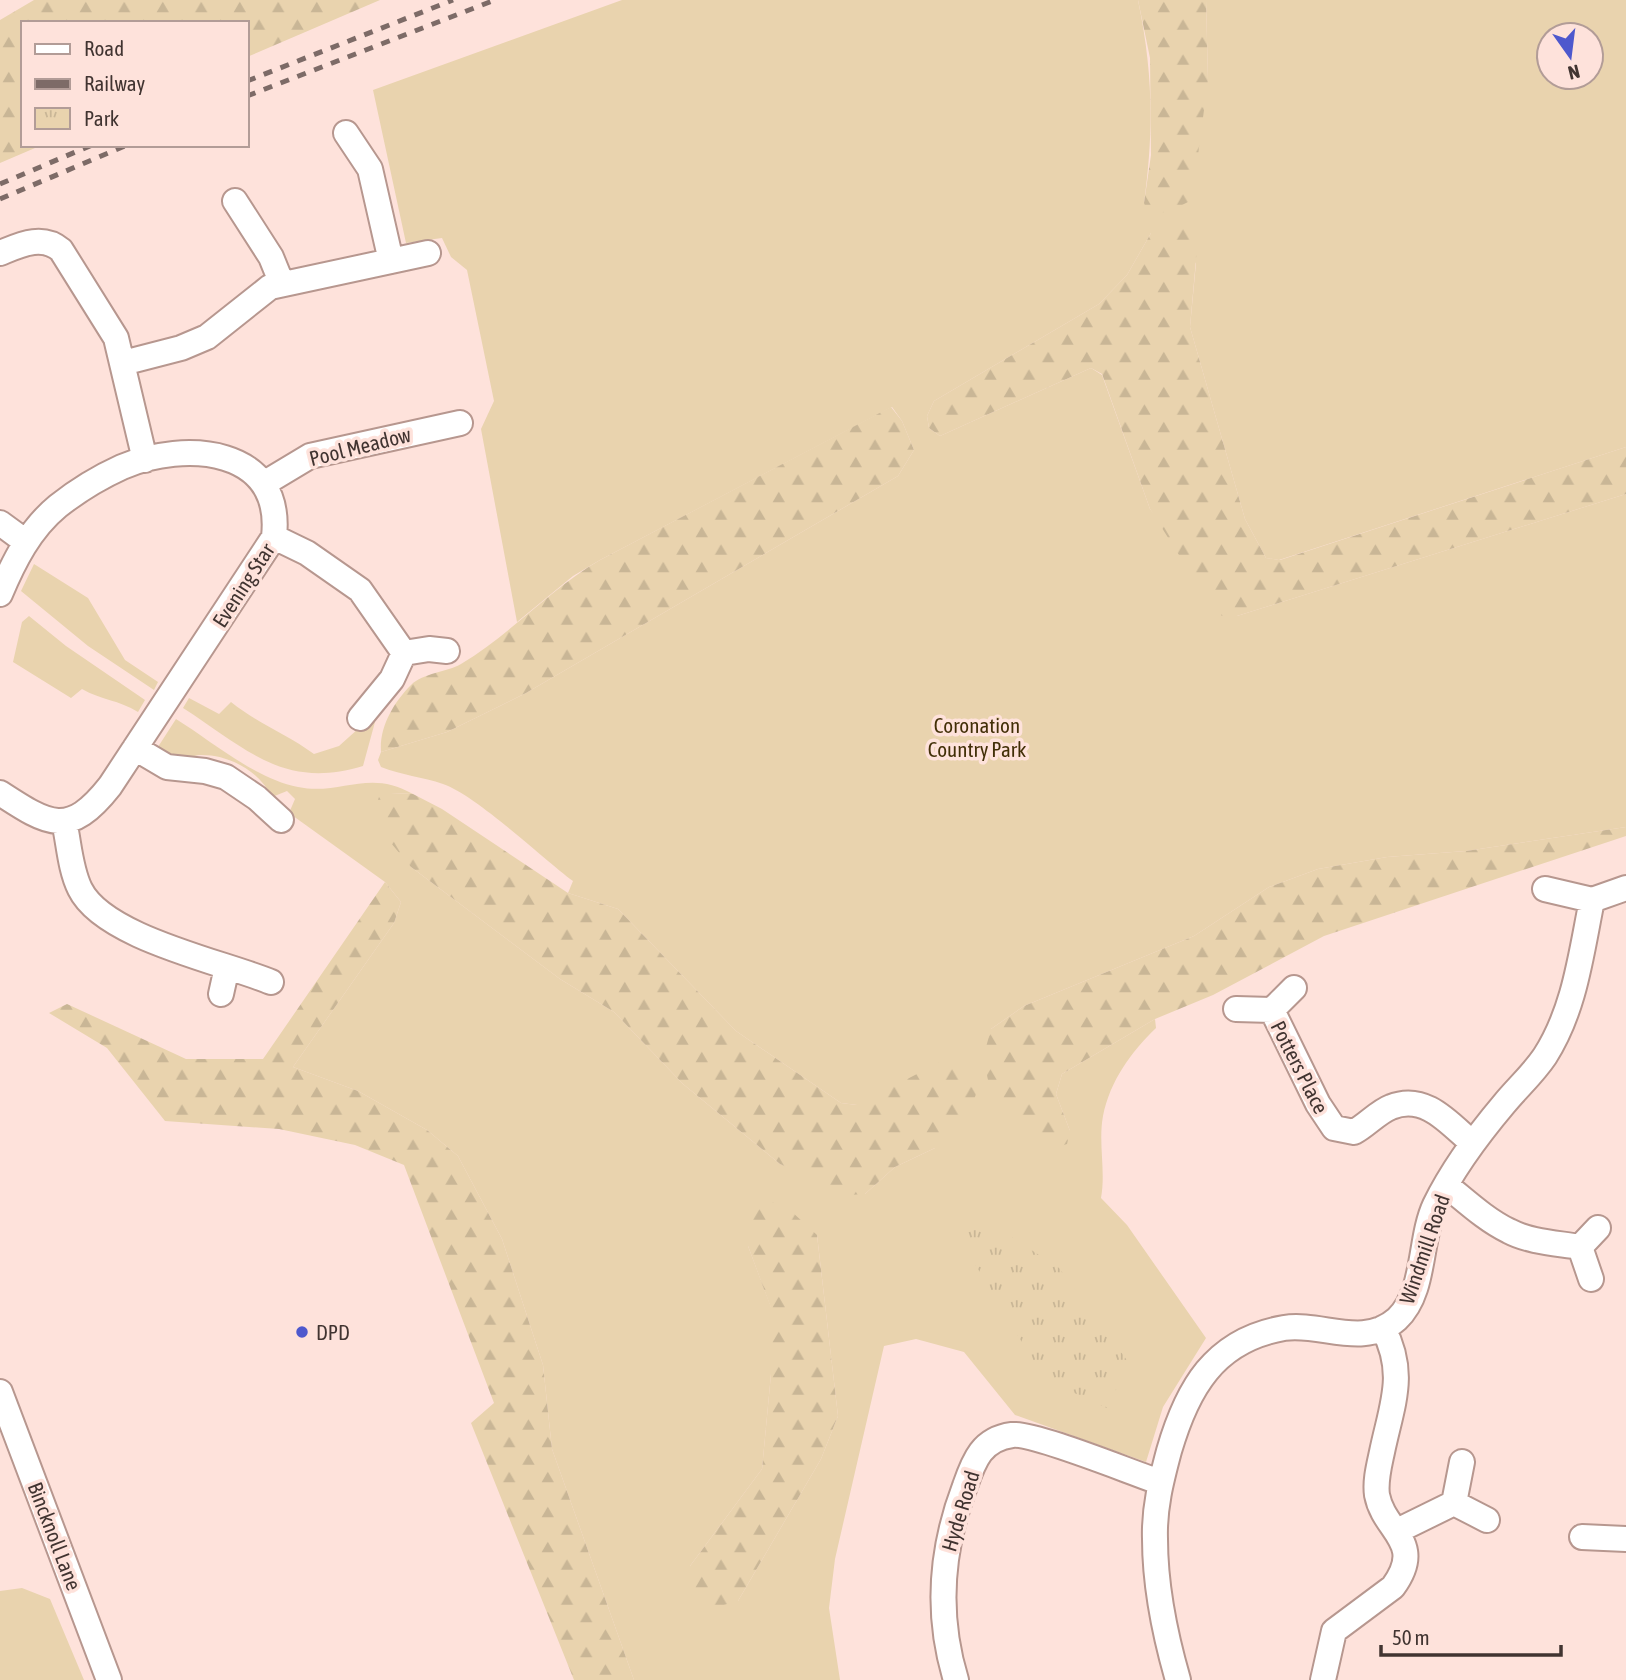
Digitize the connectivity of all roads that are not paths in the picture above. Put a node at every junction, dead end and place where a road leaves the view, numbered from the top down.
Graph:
1 (346, 133) dead end
2 (235, 201) dead end
3 (0, 253) edge
4 (428, 253) dead end
5 (391, 261) junction
6 (282, 284) junction
7 (123, 363) junction
8 (460, 423) dead end
9 (145, 460) junction
10 (265, 483) junction
11 (0, 523) edge
12 (274, 537) junction
13 (26, 542) junction
14 (0, 594) edge
15 (447, 650) dead end
16 (404, 653) junction
17 (360, 718) dead end
18 (135, 748) junction
19 (0, 793) edge
20 (281, 820) dead end
21 (65, 821) junction
22 (1626, 888) edge
23 (1545, 889) dead end
24 (1592, 900) junction
25 (227, 967) junction
26 (271, 982) dead end
27 (1294, 988) dead end
28 (221, 994) dead end
29 (1236, 1009) dead end
30 (1272, 1010) junction
31 (1472, 1143) junction
32 (1446, 1185) junction
33 (1598, 1228) dead end
34 (1580, 1247) junction
35 (1591, 1279) dead end
36 (1383, 1328) junction
37 (0, 1392) edge
38 (1462, 1462) dead end
39 (1160, 1482) junction
40 (1454, 1503) junction
41 (1487, 1520) dead end
42 (1397, 1531) junction
43 (1582, 1537) dead end
44 (1626, 1539) edge
45 (109, 1680) edge
46 (956, 1680) edge
47 (1178, 1680) edge
48 (1322, 1680) edge

1 - 5 street
2 - 6 street
3 - 7 street
4 - 5 street
5 - 6 street
6 - 7 street
7 - 9 street
8 - 10 street, Pool Meadow
9 - 10 street
9 - 13 street
10 - 12 street, Evening Star
11 - 13 street
12 - 16 street
12 - 18 street, Evening Star
13 - 14 street
15 - 16 street
16 - 17 street
18 - 20 street
18 - 21 street, Evening Star
19 - 21 street
21 - 25 street
22 - 24 street
23 - 24 street
24 - 31 street, Windmill Road
25 - 26 street
25 - 28 street
27 - 30 street, Potters Place
29 - 30 street, Potters Place
30 - 31 street, Potters Place
31 - 32 street, Windmill Road
32 - 34 street
32 - 36 street, Windmill Road
33 - 34 street
34 - 35 street
36 - 39 street, Windmill Road
36 - 42 street
37 - 45 street, Bincknoll Lane
38 - 40 street
39 - 46 street, Hyde Road
39 - 47 street, Windmill Road
40 - 41 street
40 - 42 street
42 - 48 street
43 - 44 street

